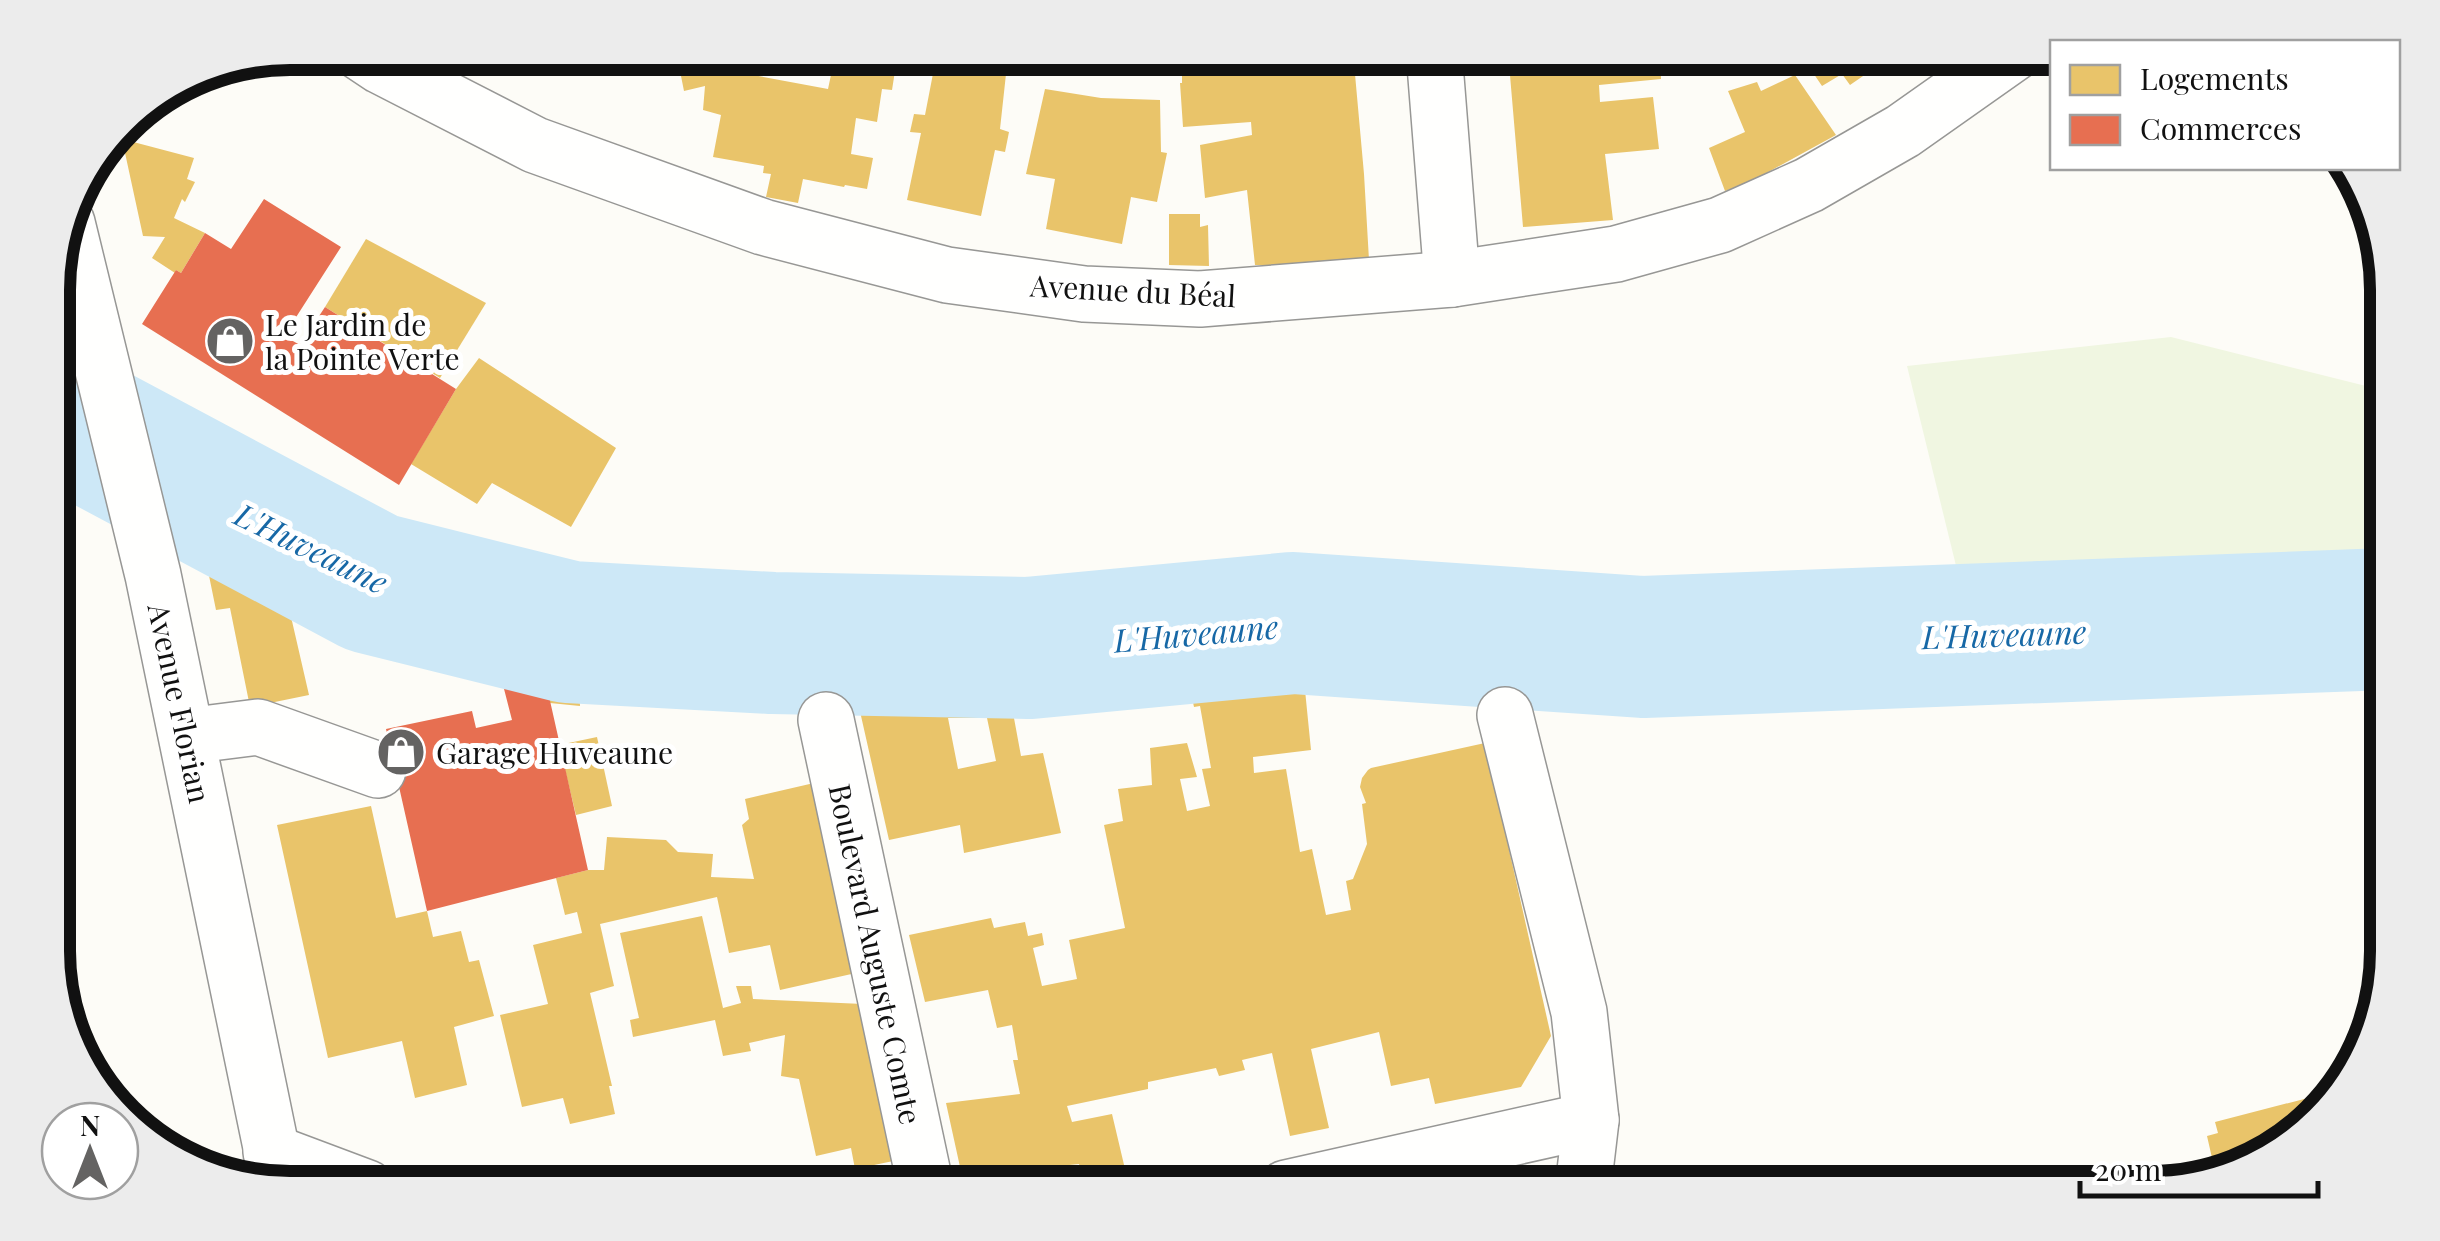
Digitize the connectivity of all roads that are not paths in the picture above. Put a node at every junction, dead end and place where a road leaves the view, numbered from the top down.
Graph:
1 (390, 70) edge
2 (1435, 70) edge
3 (1989, 70) edge
4 (73, 254) edge
5 (1452, 280) junction
6 (1505, 715) dead end
7 (826, 720) dead end
8 (187, 736) junction
9 (378, 770) dead end
10 (1591, 1120) junction
11 (275, 1169) edge
12 (922, 1171) edge
13 (1362, 1171) edge
14 (1585, 1171) edge

1 - 5 street, Avenue du Béal
2 - 5 street
3 - 5 street, Avenue du Béal
4 - 8 street, Avenue Florian
6 - 10 street
7 - 12 street, Boulevard Auguste Comte
8 - 9 street
8 - 11 street, Avenue Florian
10 - 13 street
10 - 14 street

